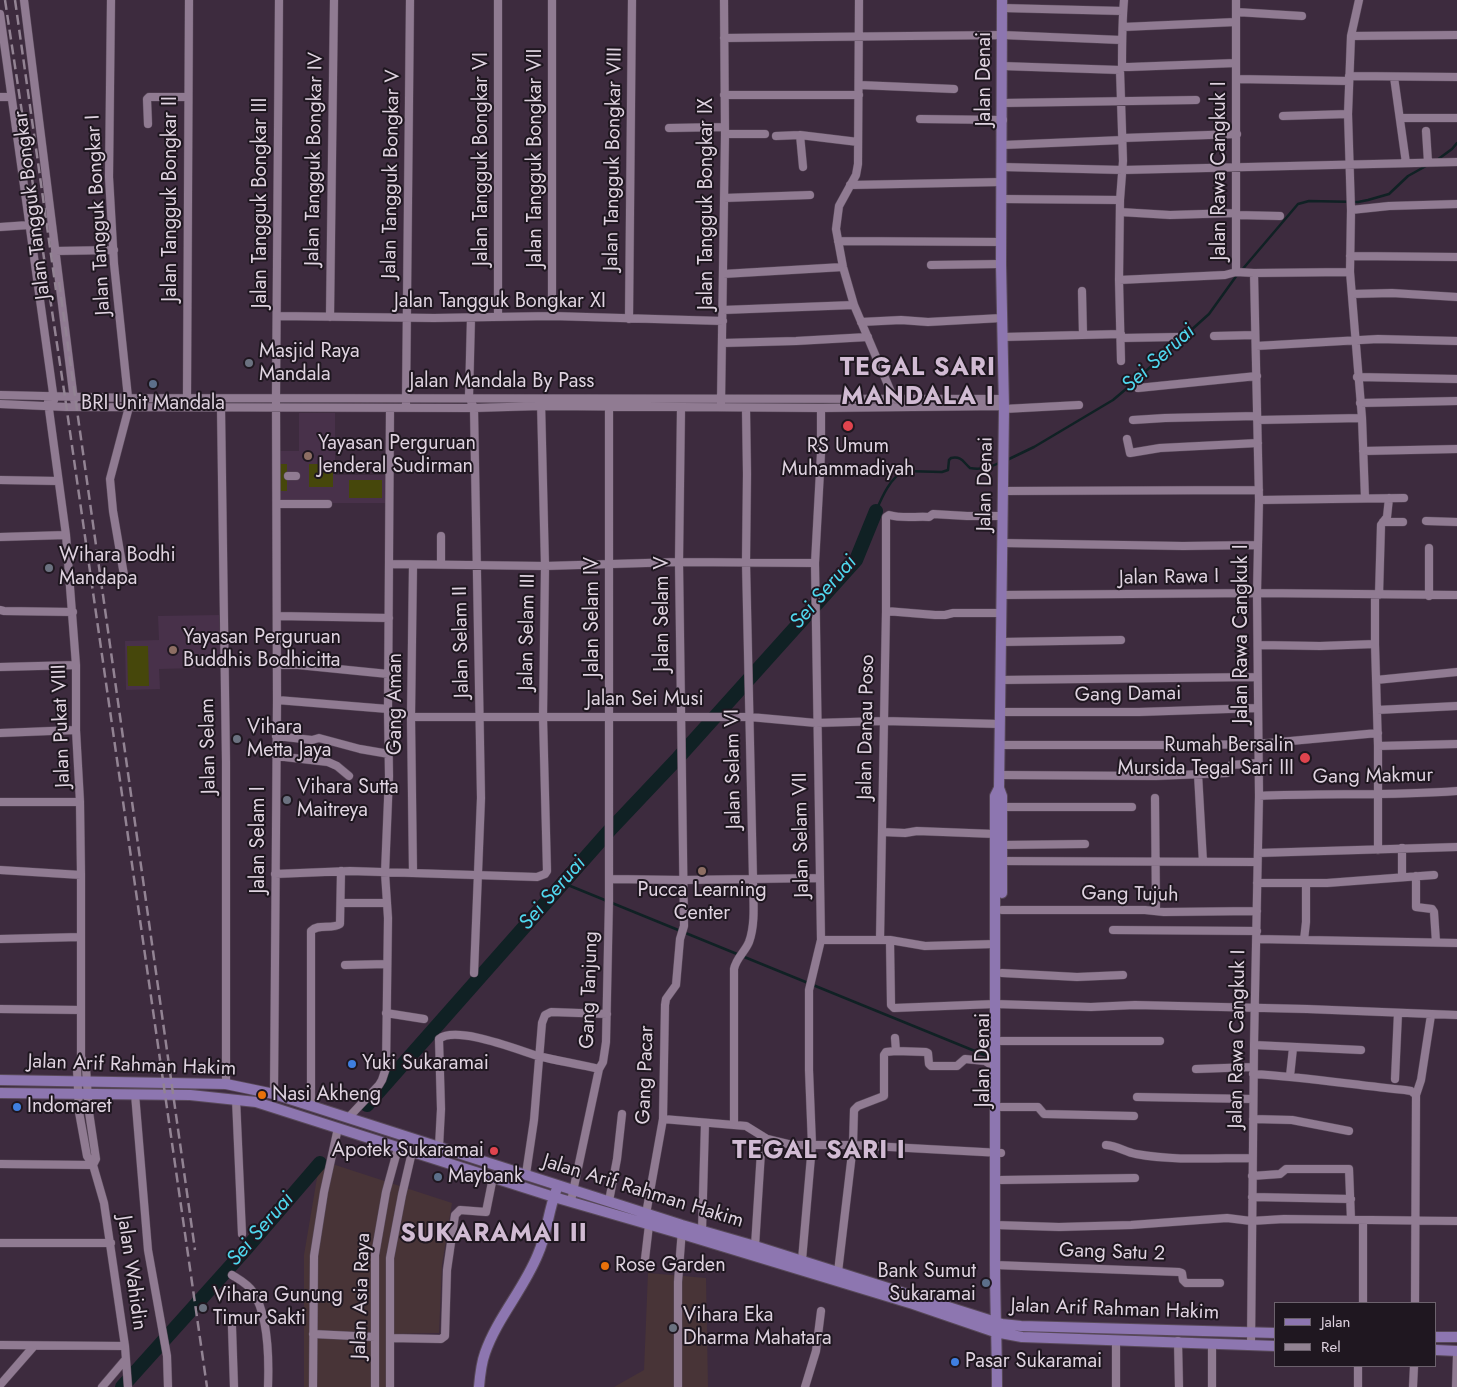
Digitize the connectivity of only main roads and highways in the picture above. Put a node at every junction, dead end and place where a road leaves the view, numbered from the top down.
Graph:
1 (1002, 4) edge
2 (999, 788) junction
3 (999, 861) junction
4 (998, 1004) junction
5 (998, 1067) junction
6 (0, 1080) edge
7 (0, 1093) edge
8 (998, 1153) junction
9 (558, 1185) junction
10 (573, 1196) junction
11 (554, 1197) junction
12 (998, 1225) junction
13 (682, 1229) junction
14 (998, 1328) junction
15 (1274, 1333) edge
16 (1437, 1337) edge
17 (1457, 1338) edge
18 (1274, 1346) edge
19 (1437, 1350) edge
20 (1457, 1353) edge
21 (479, 1387) edge
22 (997, 1387) edge

1 - 2 main road, Jalan Denai
2 - 3 main road, Jalan Denai
2 - 3 main road, Jalan Denai
3 - 4 main road, Jalan Denai
3 - 4 main road, Jalan Denai
4 - 5 main road, Jalan Denai
4 - 5 main road, Jalan Denai
5 - 8 main road, Jalan Denai
5 - 8 main road, Jalan Denai
6 - 9 main road, Jalan Arif Rahman Hakim
7 - 11 main road, Jalan Arif Rahman Hakim
8 - 12 main road, Jalan Denai
8 - 12 main road, Jalan Denai
9 - 10 main road, Jalan Arif Rahman Hakim
9 - 11 main road
10 - 11 main road, Jalan Arif Rahman Hakim
10 - 13 main road, Jalan Arif Rahman Hakim
10 - 13 main road, Jalan Arif Rahman Hakim
11 - 21 main road
12 - 14 main road, Jalan Denai
13 - 14 main road, Jalan Arif Rahman Hakim
13 - 14 main road, Jalan Arif Rahman Hakim
14 - 15 main road, Jalan Arif Rahman Hakim
14 - 18 main road, Jalan Arif Rahman Hakim
14 - 22 main road, Jalan Denai
16 - 17 main road
19 - 20 main road

